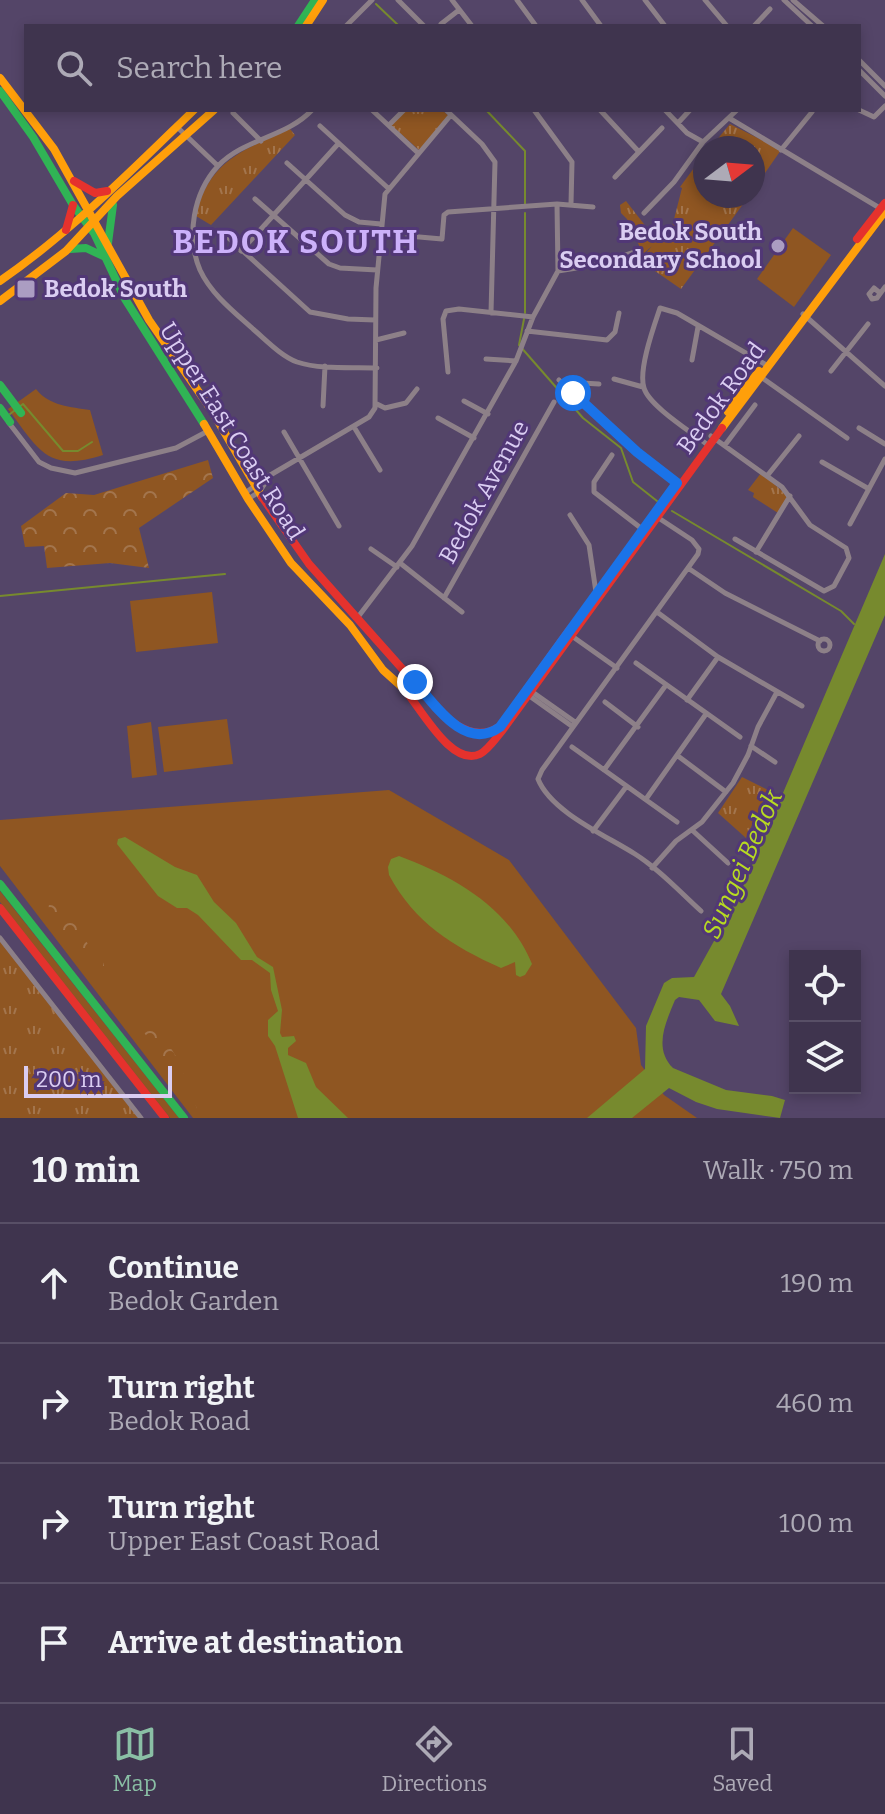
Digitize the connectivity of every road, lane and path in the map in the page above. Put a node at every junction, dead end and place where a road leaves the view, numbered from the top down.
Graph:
1 (315, 0) edge
2 (323, 0) edge
3 (372, 0) edge
4 (398, 0) edge
5 (452, 0) edge
6 (517, 0) edge
7 (582, 0) edge
8 (645, 0) edge
9 (706, 0) edge
10 (784, 0) edge
11 (793, 0) edge
12 (770, 9) dead end
13 (459, 10) junction
14 (299, 24) edge
15 (307, 24) edge
16 (351, 24) edge
17 (422, 24) edge
18 (441, 24) edge
19 (470, 24) edge
20 (535, 24) edge
21 (600, 24) edge
22 (663, 24) edge
23 (725, 24) edge
24 (756, 24) edge
25 (810, 24) edge
26 (821, 24) edge
27 (861, 62) edge
28 (861, 72) edge
29 (0, 78) edge
30 (885, 86) edge
31 (0, 91) edge
32 (885, 96) edge
33 (885, 106) edge
34 (24, 110) edge
35 (861, 111) edge
36 (26, 112) edge
37 (192, 112) edge
38 (212, 112) edge
39 (307, 112) edge
40 (374, 112) edge
41 (402, 112) edge
42 (449, 112) edge
43 (536, 112) edge
44 (602, 112) edge
45 (667, 112) edge
46 (688, 112) edge
47 (735, 112) edge
48 (812, 112) edge
49 (233, 113) dead end
50 (729, 118) junction
51 (678, 123) junction
52 (389, 125) junction
53 (176, 126) junction
54 (320, 126) dead end
55 (662, 128) dead end
56 (184, 135) junction
57 (695, 136) edge
58 (710, 136) edge
59 (261, 141) junction
60 (338, 144) junction
61 (781, 150) junction
62 (639, 152) junction
63 (418, 153) junction
64 (693, 156) edge
65 (287, 163) dead end
66 (218, 166) junction
67 (615, 177) dead end
68 (72, 180) junction
69 (306, 180) junction
70 (388, 188) junction
71 (113, 193) junction
72 (255, 199) dead end
73 (557, 204) junction
74 (73, 205) junction
75 (571, 205) junction
76 (593, 207) dead end
77 (495, 209) junction
78 (884, 209) edge
79 (644, 213) dead end
80 (85, 214) junction
81 (274, 216) junction
82 (381, 224) junction
83 (93, 225) junction
84 (65, 233) junction
85 (223, 233) dead end
86 (408, 236) dead end
87 (108, 243) junction
88 (66, 251) junction
89 (241, 251) junction
90 (635, 252) dead end
91 (105, 257) junction
92 (377, 270) junction
93 (558, 271) junction
94 (0, 281) edge
95 (885, 287) edge
96 (880, 293) dead end
97 (0, 301) edge
98 (491, 313) junction
99 (619, 313) dead end
100 (804, 315) junction
101 (533, 317) junction
102 (375, 320) junction
103 (868, 324) dead end
104 (698, 327) junction
105 (527, 331) junction
106 (404, 333) dead end
107 (376, 340) junction
108 (845, 352) junction
109 (486, 359) dead end
110 (692, 360) dead end
111 (516, 361) junction
112 (766, 365) junction
113 (325, 366) junction
114 (377, 368) junction
115 (831, 371) dead end
116 (448, 372) dead end
117 (759, 376) junction
118 (614, 379) dead end
119 (559, 380) dead end
120 (599, 384) dead end
121 (0, 385) edge
122 (885, 386) edge
123 (643, 387) junction
124 (417, 389) dead end
125 (573, 393) junction
126 (464, 401) dead end
127 (554, 402) dead end
128 (377, 404) junction
129 (755, 405) dead end
130 (323, 406) dead end
131 (0, 408) edge
132 (21, 413) dead end
133 (488, 414) junction
134 (438, 418) dead end
135 (10, 422) joint
136 (354, 427) junction
137 (859, 428) dead end
138 (208, 431) junction
139 (284, 432) dead end
140 (799, 436) dead end
141 (474, 438) junction
142 (847, 438) dead end
143 (710, 441) junction
144 (885, 444) edge
145 (725, 445) junction
146 (612, 455) dead end
147 (300, 459) junction
148 (885, 459) edge
149 (822, 462) dead end
150 (380, 470) dead end
151 (767, 476) junction
152 (679, 484) junction
153 (257, 489) junction
154 (869, 489) junction
155 (246, 496) junction
156 (790, 496) junction
157 (570, 515) dead end
158 (656, 516) junction
159 (850, 524) dead end
160 (339, 526) dead end
161 (644, 531) junction
162 (735, 539) dead end
163 (371, 549) dead end
164 (756, 552) junction
165 (399, 565) junction
166 (688, 568) junction
167 (596, 596) junction
168 (444, 598) junction
169 (462, 612) dead end
170 (657, 612) junction
171 (358, 617) junction
172 (570, 634) junction
173 (820, 641) dead end
174 (718, 657) junction
175 (636, 663) dead end
176 (617, 668) junction
177 (666, 685) junction
178 (528, 692) junction
179 (777, 692) junction
180 (687, 700) junction
181 (605, 702) dead end
182 (802, 706) dead end
183 (443, 714) junction
184 (706, 714) junction
185 (574, 725) junction
186 (433, 726) junction
187 (638, 727) junction
188 (482, 735) joint
189 (740, 737) dead end
190 (751, 746) junction
191 (572, 747) dead end
192 (678, 756) junction
193 (471, 758) joint
194 (775, 762) dead end
195 (604, 770) junction
196 (626, 787) junction
197 (726, 792) junction
198 (646, 799) junction
199 (677, 822) dead end
200 (692, 830) junction
201 (593, 831) junction
202 (728, 863) dead end
203 (652, 868) junction
204 (0, 884) edge
205 (0, 908) edge
206 (701, 911) dead end
207 (0, 938) edge
208 (141, 1118) edge
209 (165, 1118) edge
210 (184, 1118) edge

1 - 14 main road
2 - 15 main road
3 - 16 street
4 - 17 street
5 - 13 street
6 - 20 street
7 - 21 street
8 - 22 street
9 - 23 street
10 - 25 street
11 - 26 street
12 - 24 street
13 - 18 street
13 - 19 street
27 - 30 street
28 - 32 street
29 - 34 main road, Upper East Coast Road
31 - 74 main road, Upper East Coast Road
33 - 35 street
36 - 68 main road, Upper East Coast Road
37 - 53 main road
38 - 56 main road
39 - 59 street
40 - 52 street
41 - 52 street
42 - 63 street
42 - 77 street
43 - 75 street
44 - 62 street
45 - 51 street
46 - 51 street
47 - 50 street
48 - 61 street
49 - 59 street
50 - 58 street
50 - 61 street
51 - 57 street
52 - 63 street
53 - 56 street
53 - 71 main road
54 - 60 street
55 - 62 street
56 - 66 street
56 - 71 main road
59 - 66 street
60 - 69 street
60 - 70 street
61 - 78 street
62 - 67 street
63 - 70 street
64 - 79 street
65 - 69 street
66 - 113 street
68 - 71 main road
68 - 80 main road, Upper East Coast Road
69 - 81 street
69 - 82 street
70 - 82 street
71 - 80 main road
71 - 83 main road
71 - 87 main road
72 - 81 street
73 - 75 street
73 - 77 street
73 - 93 street
74 - 80 main road, Upper East Coast Road
74 - 84 main road
75 - 76 street
77 - 86 street
77 - 98 street
78 - 100 main road, Bedok Road
80 - 83 main road, Upper East Coast Road
80 - 84 main road
81 - 89 street
81 - 92 street
82 - 92 street
83 - 87 main road, Upper East Coast Road
83 - 88 main road
83 - 91 main road, Upper East Coast Road
84 - 94 main road
85 - 89 street
87 - 153 main road, Upper East Coast Road
88 - 91 main road
88 - 97 main road
89 - 102 street
90 - 93 street
91 - 138 main road, Upper East Coast Road
92 - 102 street
93 - 101 street
95 - 96 street
98 - 101 street
98 - 116 street
99 - 105 street
100 - 108 street
100 - 112 main road, Bedok Road
101 - 105 street
102 - 107 street
103 - 108 street
104 - 110 street
104 - 112 street
104 - 123 street
105 - 111 street
106 - 107 street
107 - 114 street
108 - 115 street
108 - 122 street
109 - 111 street
111 - 133 street
112 - 117 main road, Bedok Road
113 - 114 street
113 - 130 street
114 - 128 street
117 - 142 street
117 - 143 main road, Bedok Road
118 - 123 street
119 - 125 street
120 - 125 street
121 - 132 main road
123 - 143 street
124 - 128 street
125 - 152 street
126 - 133 street
127 - 168 street, Bedok Avenue
128 - 136 street
129 - 145 street
131 - 135 main road
133 - 141 street
134 - 141 street
135 - 138 street
136 - 147 street
136 - 150 street
137 - 144 street
138 - 155 main road, Upper East Coast Road
139 - 147 street
140 - 151 street
141 - 165 street
143 - 145 street
143 - 152 main road, Bedok Road
145 - 151 street
146 - 161 street
147 - 153 street
147 - 160 street
148 - 154 street
149 - 154 street
151 - 156 street
152 - 158 main road, Bedok Road
153 - 155 street
153 - 171 main road, Upper East Coast Road
154 - 159 street
155 - 186 main road, Upper East Coast Road
156 - 164 street
156 - 164 street
157 - 167 street
158 - 161 main road, Bedok Road
158 - 166 street
161 - 167 main road, Bedok Road
162 - 164 street
163 - 165 street, Bedok Avenue
165 - 168 street, Bedok Avenue
165 - 171 street
166 - 170 street
166 - 173 street
167 - 172 main road, Bedok Road
168 - 169 street, Bedok Avenue
170 - 174 street
170 - 176 street
171 - 183 main road, Upper East Coast Road
172 - 176 street
172 - 178 main road, Bedok Road
174 - 179 street
174 - 180 street
175 - 177 street
176 - 185 street
177 - 180 street
177 - 187 street
178 - 185 street
178 - 188 main road, Bedok Road
178 - 193 main road, Bedok Road
179 - 182 street
179 - 190 street
180 - 184 street
181 - 187 street
183 - 186 main road
183 - 188 main road, Upper East Coast Road
184 - 189 street
184 - 192 street
185 - 201 street
186 - 193 main road, Upper East Coast Road
187 - 195 street
190 - 194 street
190 - 197 street
191 - 195 street
192 - 197 street
192 - 198 street
195 - 196 street
196 - 198 street
196 - 201 street
197 - 200 street
198 - 199 street
200 - 202 street
200 - 203 street
201 - 203 street
203 - 206 street
204 - 210 main road
205 - 209 main road
207 - 208 street

